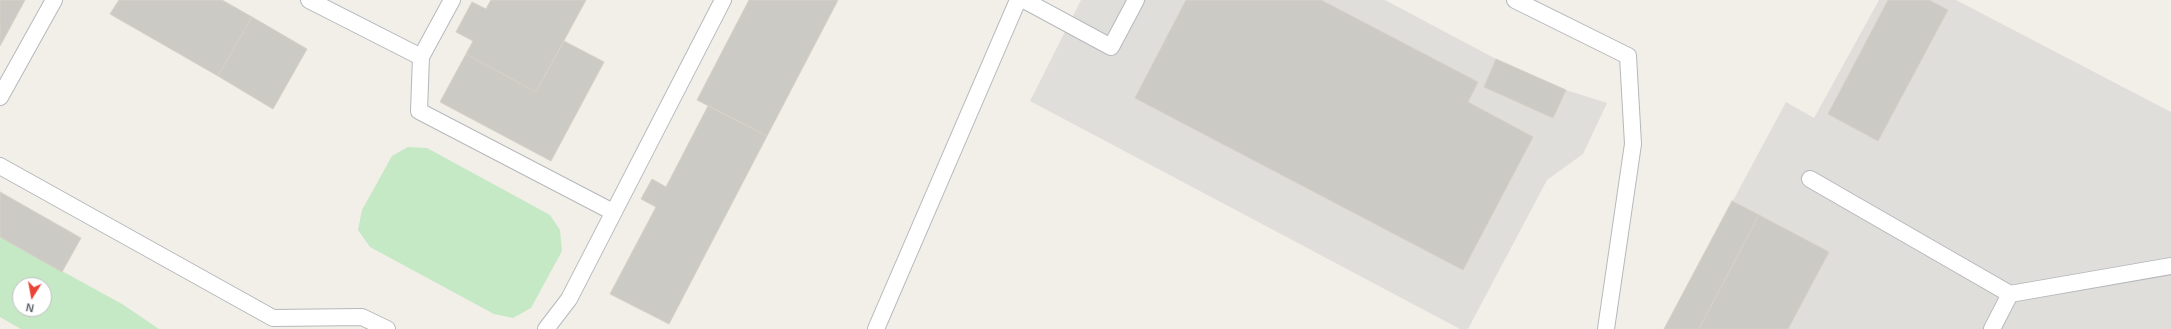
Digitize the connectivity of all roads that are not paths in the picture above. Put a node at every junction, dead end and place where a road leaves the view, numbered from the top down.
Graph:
1 (54, 0) edge
2 (309, 0) edge
3 (452, 0) edge
4 (723, 0) edge
5 (1018, 0) edge
6 (1024, 0) edge
7 (1136, 0) edge
8 (1515, 0) edge
9 (421, 57) junction
10 (0, 97) edge
11 (0, 166) edge
12 (1810, 179) dead end
13 (613, 212) junction
14 (2171, 266) edge
15 (2010, 294) junction
16 (387, 329) edge
17 (546, 329) edge
18 (876, 329) edge
19 (1606, 329) edge
20 (1992, 329) edge

1 - 10 lane
2 - 9 lane
3 - 9 lane
4 - 13 lane
5 - 18 lane
6 - 7 lane
8 - 19 lane
9 - 13 lane
11 - 16 lane
12 - 15 lane
13 - 17 lane
14 - 15 lane
15 - 20 lane

